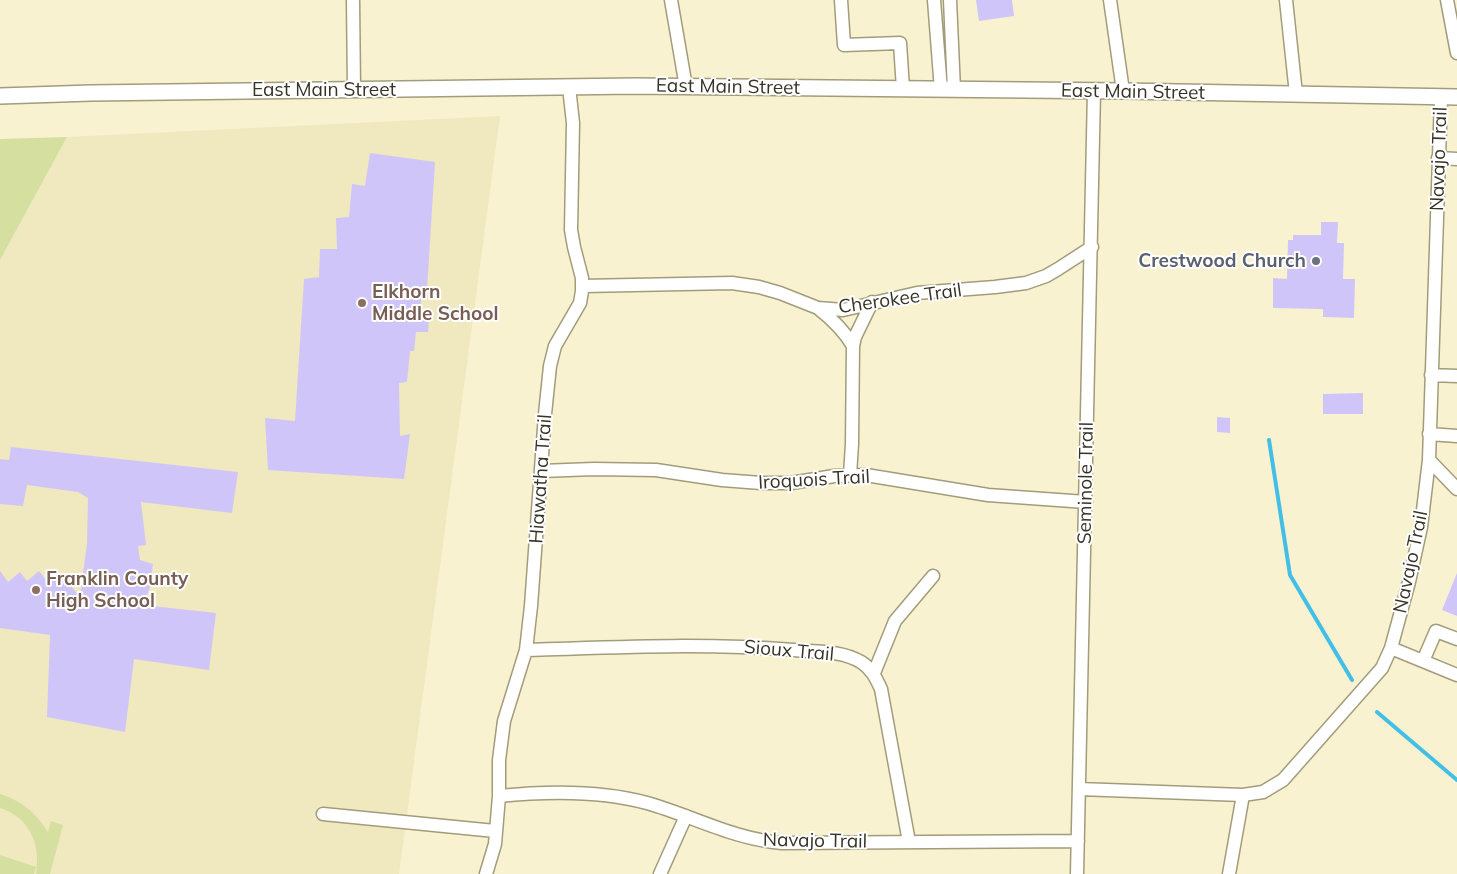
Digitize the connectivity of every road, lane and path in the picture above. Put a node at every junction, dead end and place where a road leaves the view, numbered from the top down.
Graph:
1 (353, 0) edge
2 (671, 0) edge
3 (842, 0) edge
4 (934, 0) edge
5 (950, 0) edge
6 (1110, 0) edge
7 (1286, 0) edge
8 (1446, 0) edge
9 (1457, 53) edge
10 (569, 87) junction
11 (686, 87) junction
12 (903, 89) junction
13 (354, 90) junction
14 (948, 90) junction
15 (1094, 91) junction
16 (1123, 91) junction
17 (1296, 94) junction
18 (0, 96) edge
19 (1441, 97) junction
20 (1457, 97) edge
21 (1438, 158) junction
22 (1457, 159) edge
23 (1092, 247) junction
24 (583, 286) junction
25 (872, 302) junction
26 (818, 308) junction
27 (853, 346) junction
28 (1431, 375) junction
29 (1457, 376) edge
30 (1429, 434) junction
31 (1456, 436) edge
32 (1429, 460) junction
33 (541, 471) junction
34 (850, 475) junction
35 (1457, 489) edge
36 (1086, 502) junction
37 (933, 576) dead end
38 (1457, 639) edge
39 (1391, 648) junction
40 (526, 650) junction
41 (1423, 661) junction
42 (874, 673) junction
43 (1457, 675) edge
44 (1079, 789) junction
45 (1243, 795) junction
46 (499, 796) junction
47 (323, 814) dead end
48 (686, 816) junction
49 (495, 831) junction
50 (1078, 841) junction
51 (909, 842) junction
52 (486, 874) edge
53 (660, 874) edge
54 (1077, 874) edge
55 (1229, 874) edge

1 - 13 street
2 - 11 street
3 - 12 street
4 - 14 street
5 - 14 street
6 - 16 street
7 - 17 street
8 - 9 street
10 - 11 main road, East Main Street
10 - 13 main road, East Main Street
10 - 24 street, Hiawatha Trail
11 - 12 main road, East Main Street
12 - 14 main road, East Main Street
13 - 18 main road, East Main Street
14 - 15 main road, East Main Street
15 - 16 main road, East Main Street
15 - 23 street, Seminole Trail
16 - 17 main road, East Main Street
17 - 19 main road, East Main Street
19 - 20 main road, East Main Street
19 - 21 street, Navajo Trail
21 - 22 street
21 - 28 street, Navajo Trail
23 - 25 street, Cherokee Trail
23 - 36 street, Seminole Trail
24 - 26 street, Cherokee Trail
24 - 33 street, Hiawatha Trail
25 - 26 street, Cherokee Trail
25 - 27 street
26 - 27 street
27 - 34 street
28 - 29 street
28 - 30 street, Navajo Trail
30 - 31 street
30 - 32 street, Navajo Trail
32 - 35 street
32 - 39 street, Navajo Trail
33 - 34 street, Iroquois Trail
33 - 40 street, Hiawatha Trail
34 - 36 street, Iroquois Trail
36 - 44 street, Seminole Trail
37 - 42 street
38 - 41 street
39 - 41 street
39 - 45 street, Navajo Trail
40 - 42 street, Sioux Trail
40 - 46 street, Hiawatha Trail
41 - 43 street
42 - 51 street
44 - 45 street, Navajo Trail
44 - 50 street, Seminole Trail
45 - 55 street
46 - 48 street, Navajo Trail
46 - 49 street, Hiawatha Trail
47 - 49 street
48 - 51 street, Navajo Trail
48 - 53 street
49 - 52 street, Hiawatha Trail
50 - 51 street, Navajo Trail
50 - 54 street, Seminole Trail

